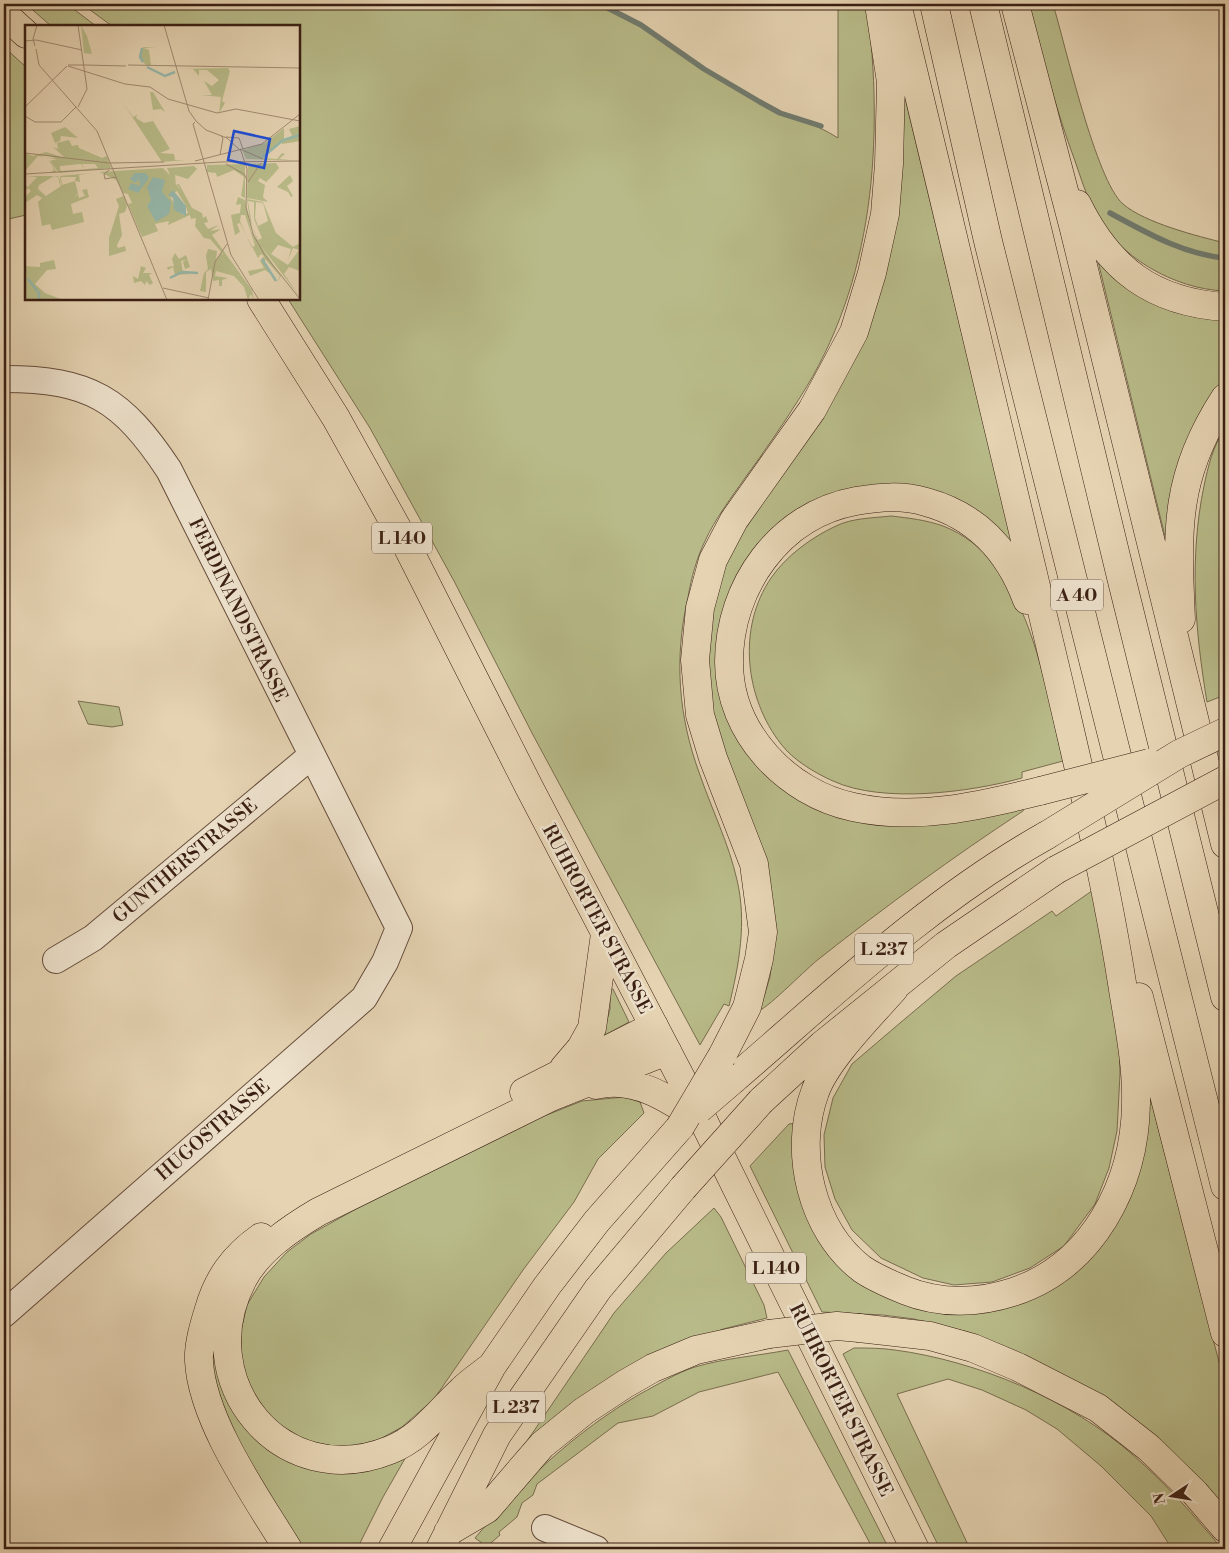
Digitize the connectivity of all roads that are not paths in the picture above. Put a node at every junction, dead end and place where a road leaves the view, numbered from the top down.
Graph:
1 (879, 4) edge
2 (897, 4) edge
3 (934, 4) edge
4 (983, 4) edge
5 (1015, 4) edge
6 (4, 14) edge
7 (25, 33) edge
8 (1057, 162) junction
9 (262, 300) edge
10 (1225, 307) edge
11 (4, 379) edge
12 (1225, 398) edge
13 (1182, 671) junction
14 (1063, 700) junction
15 (1225, 732) edge
16 (1179, 754) junction
17 (311, 756) junction
18 (1225, 780) edge
19 (1225, 844) edge
20 (1107, 893) junction
21 (399, 928) joint
22 (605, 934) junction
23 (56, 960) dead end
24 (894, 989) junction
25 (1225, 996) edge
26 (654, 1026) junction
27 (667, 1051) junction
28 (728, 1067) junction
29 (555, 1085) junction
30 (692, 1124) junction
31 (1225, 1186) edge
32 (4, 1314) edge
33 (1225, 1333) edge
34 (492, 1366) junction
35 (545, 1528) dead end
36 (1225, 1528) edge
37 (444, 1541) edge
38 (288, 1549) edge
39 (392, 1549) edge
40 (596, 1549) edge
41 (914, 1549) edge

1 - 28 main road
2 - 14 main road
3 - 31 main road, A 40
4 - 25 main road, A 40
5 - 8 main road
6 - 7 main road
8 - 10 main road
8 - 13 main road
9 - 22 main road, RUHRORTER STRASSE / L 140
11 - 17 street, FERDINANDSTRASSE
12 - 13 main road
13 - 19 main road
14 - 16 main road, bridge
14 - 20 main road
15 - 16 main road, L 237, bridge
16 - 28 main road, L 237, bridge
17 - 21 street, FERDINANDSTRASSE
17 - 23 street, GUNTHERSTRASSE
18 - 24 main road, L 237, bridge
20 - 24 main road
20 - 33 main road
21 - 32 street, HUGOSTRASSE
22 - 26 main road, RUHRORTER STRASSE / L 140
22 - 29 main road
24 - 37 main road, L 237, bridge
26 - 27 main road, RUHRORTER STRASSE / L 140
26 - 29 main road
27 - 29 main road
27 - 30 main road, RUHRORTER STRASSE / L 140
28 - 30 main road, bridge
29 - 30 main road
29 - 34 main road
29 - 38 main road
30 - 34 main road, L 237
30 - 41 main road, RUHRORTER STRASSE / L 140
34 - 39 main road, L 237
35 - 40 street
36 - 37 main road, bridge

